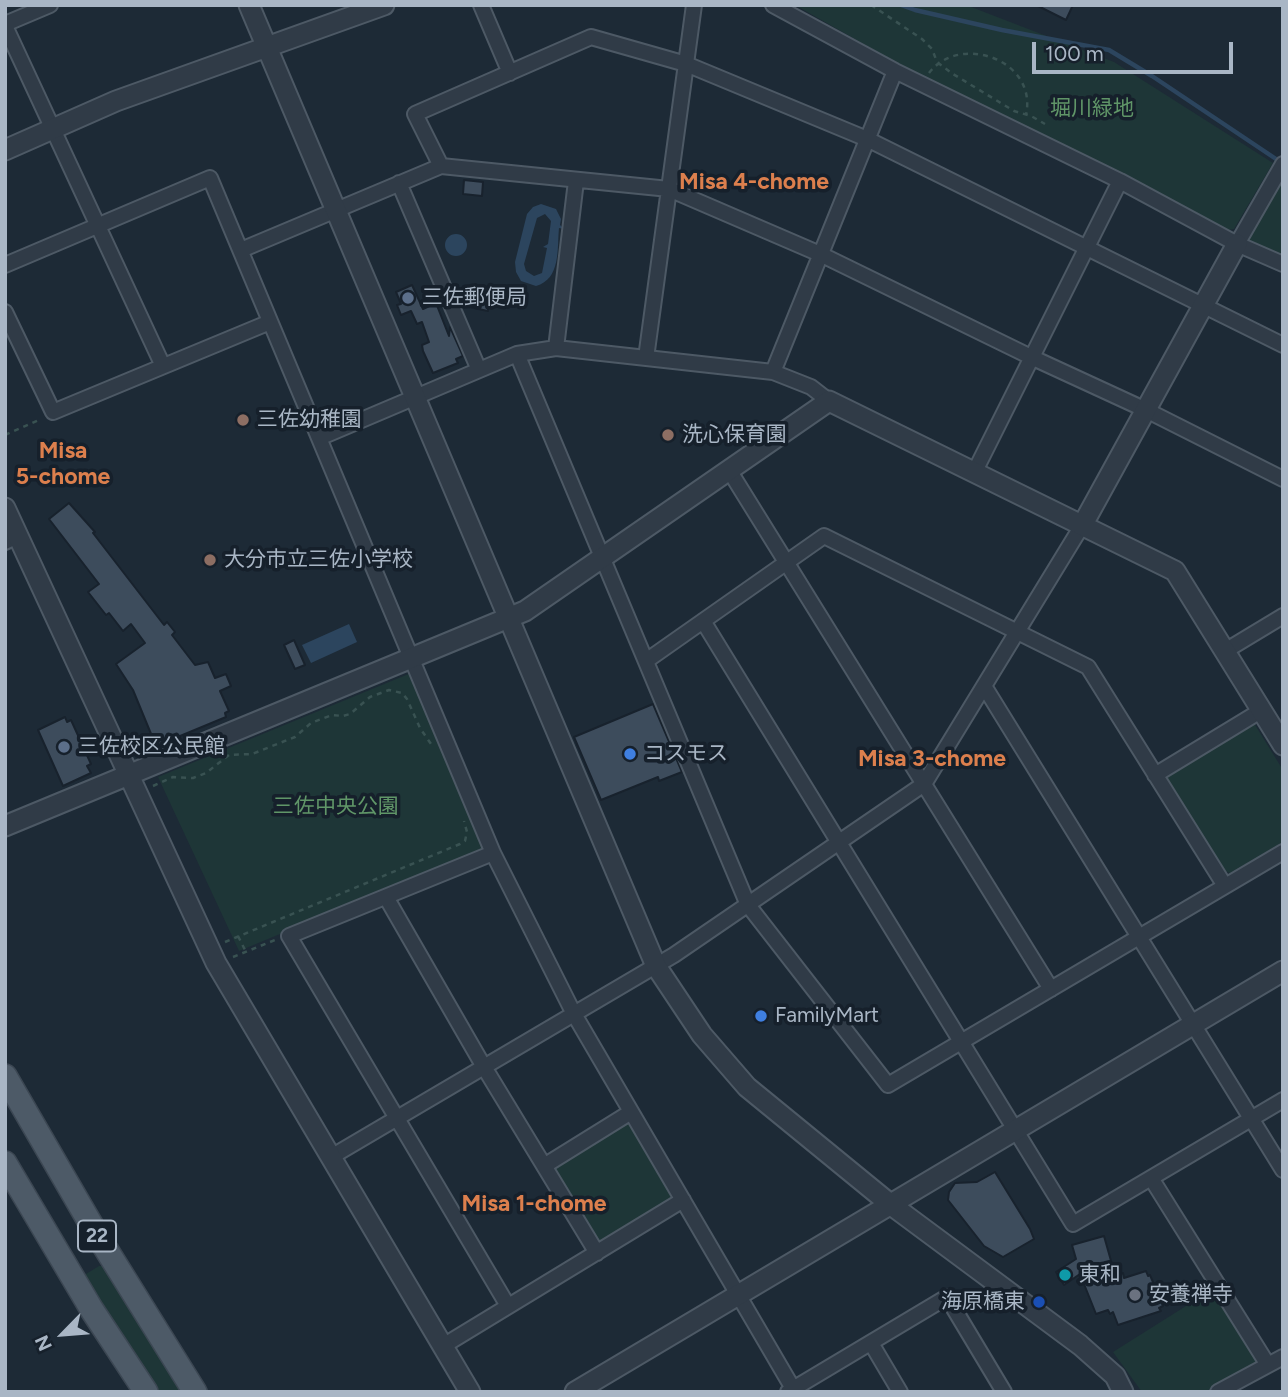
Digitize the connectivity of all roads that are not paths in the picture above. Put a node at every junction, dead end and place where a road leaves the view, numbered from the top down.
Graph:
1 (50, 5) edge
2 (249, 5) edge
3 (384, 5) edge
4 (481, 5) edge
5 (694, 5) edge
6 (773, 5) edge
7 (5, 25) edge
8 (267, 48) junction
9 (686, 64) junction
10 (895, 71) junction
11 (510, 73) junction
12 (53, 128) junction
13 (867, 139) junction
14 (5, 150) edge
15 (441, 166) junction
16 (1282, 166) edge
17 (576, 181) junction
18 (1120, 181) junction
19 (399, 183) junction
20 (669, 189) junction
21 (336, 210) junction
22 (98, 226) junction
23 (1237, 244) junction
24 (1086, 248) junction
25 (241, 250) junction
26 (820, 254) junction
27 (1283, 264) edge
28 (5, 265) edge
29 (1203, 305) junction
30 (5, 312) edge
31 (270, 322) junction
32 (1283, 345) edge
33 (556, 348) junction
34 (517, 354) junction
35 (1031, 357) junction
36 (646, 358) junction
37 (163, 366) junction
38 (479, 370) junction
39 (773, 372) junction
40 (415, 397) junction
41 (829, 401) junction
42 (1146, 410) junction
43 (319, 438) junction
44 (729, 470) junction
45 (974, 473) junction
46 (1283, 479) edge
47 (5, 508) edge
48 (1083, 524) junction
49 (12, 539) edge
50 (602, 558) junction
51 (787, 562) junction
52 (1283, 616) edge
53 (509, 618) junction
54 (703, 621) junction
55 (1018, 632) junction
56 (1225, 651) junction
57 (411, 658) junction
58 (646, 661) junction
59 (984, 686) junction
60 (1262, 710) junction
61 (1283, 745) edge
62 (129, 775) junction
63 (1155, 775) junction
64 (924, 784) junction
65 (5, 826) edge
66 (840, 844) junction
67 (1283, 852) edge
68 (493, 853) junction
69 (1225, 886) junction
70 (386, 897) junction
71 (748, 905) junction
72 (1139, 937) junction
73 (656, 966) junction
74 (1283, 971) edge
75 (1051, 989) junction
76 (574, 1014) junction
77 (1193, 1024) junction
78 (961, 1042) junction
79 (484, 1067) junction
80 (5, 1076) edge
81 (1283, 1100) edge
82 (631, 1112) junction
83 (397, 1118) junction
84 (1251, 1118) junction
85 (1015, 1130) junction
86 (331, 1157) junction
87 (5, 1163) edge
88 (544, 1166) junction
89 (1283, 1170) edge
90 (1151, 1178) junction
91 (683, 1200) junction
92 (890, 1204) junction
93 (597, 1253) junction
94 (738, 1294) junction
95 (508, 1306) junction
96 (871, 1343) junction
97 (443, 1346) junction
98 (1283, 1357) edge
99 (1268, 1365) junction
100 (793, 1391) edge
101 (146, 1392) edge
102 (195, 1392) edge
103 (470, 1392) edge
104 (575, 1392) edge
105 (900, 1392) edge
106 (1004, 1392) edge
107 (1123, 1392) edge
108 (1218, 1392) edge

1 - 7 street
2 - 8 street
3 - 8 street
4 - 11 street
5 - 9 street
6 - 10 street
7 - 12 street
8 - 12 street
8 - 21 street
9 - 11 street
9 - 13 street
9 - 20 street
10 - 13 street
10 - 18 street
11 - 15 street
12 - 14 street
12 - 22 street
13 - 24 street
13 - 26 street
15 - 17 street
15 - 19 street
16 - 23 street
17 - 20 street
17 - 33 street
18 - 23 street
18 - 24 street
19 - 21 street
19 - 38 street
20 - 26 street
20 - 36 street
21 - 25 street
21 - 40 street
22 - 25 street
22 - 28 street
22 - 37 street
23 - 27 street
23 - 29 street
24 - 29 street
24 - 35 street
25 - 31 street
26 - 35 street
26 - 39 street
29 - 32 street
29 - 42 street
30 - 37 street
31 - 37 street
31 - 43 street
33 - 34 street
33 - 36 street
34 - 38 street
34 - 50 street
35 - 42 street
35 - 45 street
36 - 39 street
38 - 40 street
39 - 41 street
40 - 43 street
40 - 53 street
41 - 44 street
41 - 45 street
42 - 46 street
42 - 48 street
43 - 57 street
44 - 50 street
44 - 51 street
45 - 48 street
47 - 49 street
48 - 55 street
48 - 56 street
49 - 62 street
50 - 53 street
50 - 58 street
51 - 54 street
51 - 55 street
51 - 64 street
52 - 56 street
53 - 57 street
53 - 73 street
54 - 58 street
54 - 66 street
55 - 59 street
55 - 63 street
56 - 60 street
57 - 62 street
57 - 68 street
58 - 71 street
59 - 64 street
59 - 72 street
60 - 61 street
60 - 63 street
62 - 65 street
62 - 86 street
63 - 69 street
64 - 66 street
64 - 75 street
66 - 71 street
66 - 78 street
67 - 69 street
68 - 70 street
68 - 76 street
69 - 72 street
70 - 79 street
70 - 83 street
71 - 73 street
71 - 78 street
72 - 75 street
72 - 77 street
73 - 76 street
73 - 92 street
74 - 77 street
75 - 78 street
76 - 79 street
76 - 82 street
77 - 84 street
77 - 85 street
78 - 85 street
79 - 83 street
79 - 88 street
80 - 102 main road, 22
81 - 84 street
82 - 88 street
82 - 91 street
83 - 86 street
83 - 95 street
84 - 89 street
84 - 90 street
85 - 90 street
85 - 92 street
86 - 97 street
87 - 101 main road, 22
88 - 93 street
90 - 99 street
91 - 93 street
91 - 94 street
92 - 94 street
92 - 107 street
93 - 95 street
94 - 100 street
94 - 104 street
95 - 97 street
96 - 100 street
96 - 105 street
96 - 106 street
97 - 103 street
98 - 99 street
99 - 108 street

